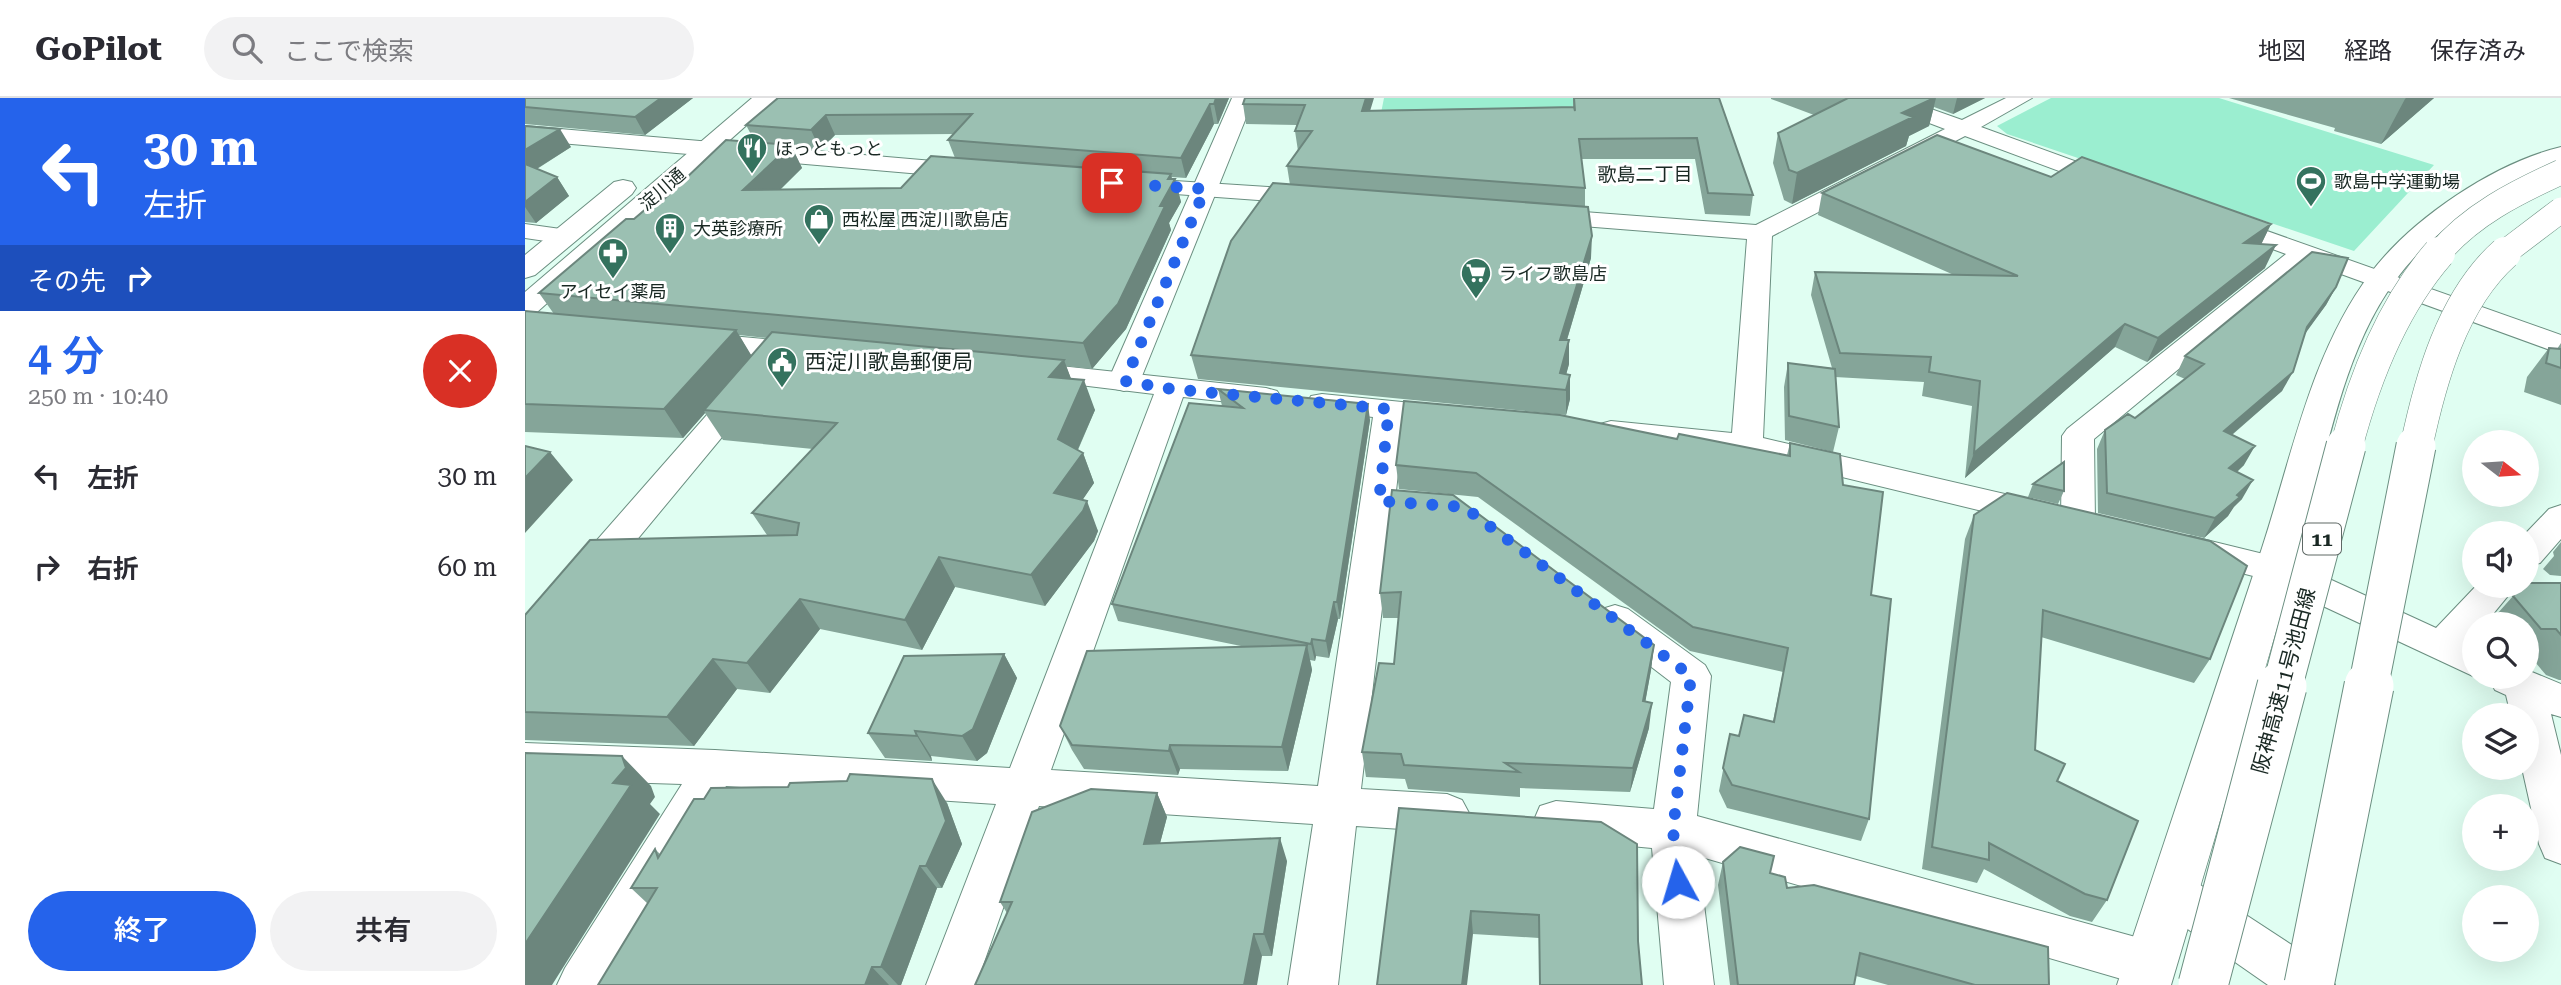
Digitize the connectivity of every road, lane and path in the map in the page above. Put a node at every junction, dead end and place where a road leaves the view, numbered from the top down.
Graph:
1 (731, 98) edge
2 (766, 98) edge
3 (1243, 98) edge
4 (1881, 98) edge
5 (2022, 98) edge
6 (1963, 128) junction
7 (525, 133) edge
8 (673, 147) junction
9 (706, 151) junction
10 (2561, 154) edge
11 (2561, 172) edge
12 (987, 173) edge
13 (1109, 183) edge
14 (1205, 189) junction
15 (2134, 190) edge
16 (1343, 200) edge
17 (2561, 210) edge
18 (1524, 214) edge
19 (2200, 214) edge
20 (525, 232) edge
21 (1760, 233) junction
22 (566, 236) junction
23 (2305, 251) junction
24 (525, 269) edge
25 (2382, 279) junction
26 (530, 321) edge
27 (672, 340) edge
28 (2561, 345) edge
29 (779, 350) junction
30 (832, 355) edge
31 (994, 368) edge
32 (1125, 381) junction
33 (1171, 389) junction
34 (1389, 409) junction
35 (1486, 418) edge
36 (1582, 428) edge
37 (1747, 444) junction
38 (1379, 501) junction
39 (1475, 515) edge
40 (2561, 517) edge
41 (2157, 540) edge
42 (2539, 541) edge
43 (2275, 569) junction
44 (1583, 596) edge
45 (2490, 598) edge
46 (525, 648) edge
47 (2458, 654) edge
48 (2530, 689) edge
49 (525, 761) edge
50 (715, 768) junction
51 (1026, 788) junction
52 (1336, 806) junction
53 (1673, 830) junction
54 (2561, 844) edge
55 (2172, 892) junction
56 (2147, 975) edge
57 (582, 985) edge
58 (951, 985) edge
59 (1313, 985) edge
60 (1689, 985) edge
61 (2203, 985) edge
62 (2309, 985) edge

1 - 8 main road, 淀川通
2 - 9 main road, 淀川通
3 - 14 main road
4 - 6 street
5 - 6 street
6 - 15 street
6 - 21 street
7 - 8 street
8 - 9 street
8 - 22 main road, 淀川通
9 - 12 street
9 - 26 main road, 淀川通
10 - 25 main road
11 - 61 main road, 阪神高速11号池田線 / 11, bridge
13 - 14 street
14 - 16 street
14 - 32 main road
17 - 62 main road, bridge
18 - 21 street
19 - 23 street
20 - 22 street
21 - 37 street
22 - 24 main road, 淀川通
23 - 25 street
23 - 37 street
25 - 28 street
25 - 43 main road
27 - 29 street
29 - 30 street
29 - 46 street
31 - 32 street
32 - 33 street
33 - 34 street
33 - 51 street
34 - 35 street
34 - 38 street
36 - 37 street
38 - 39 street
38 - 52 street
40 - 42 street
41 - 43 street
43 - 47 street
43 - 55 main road
44 - 53 street
45 - 47 street
48 - 54 street
49 - 50 street
50 - 51 street
50 - 57 street
51 - 52 street
51 - 58 street
52 - 53 street
52 - 59 street
53 - 56 street
53 - 60 street
55 - 56 main road
55 - 62 street

